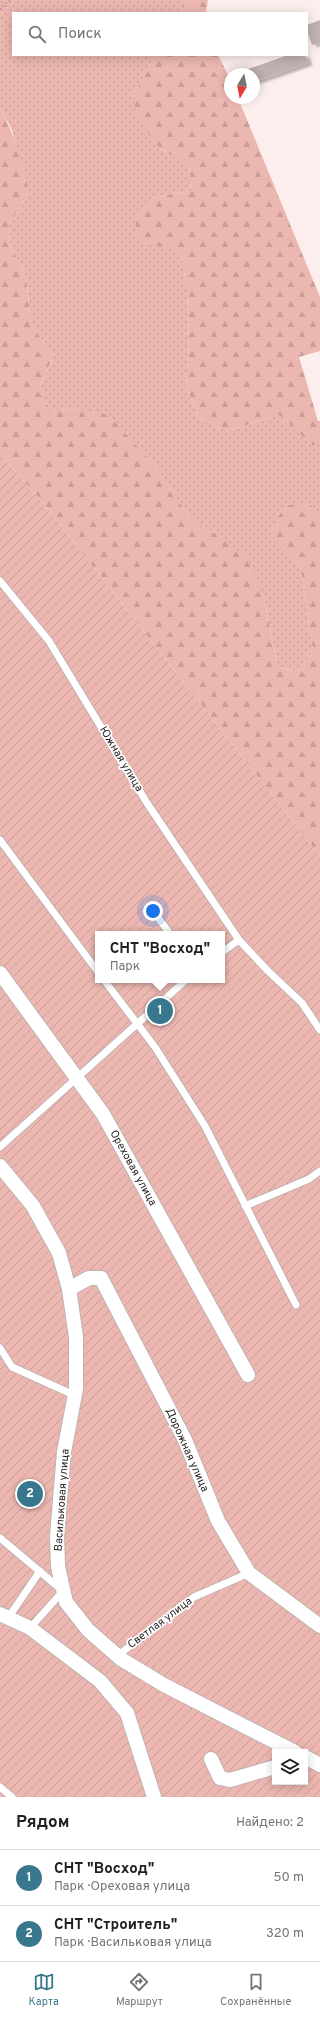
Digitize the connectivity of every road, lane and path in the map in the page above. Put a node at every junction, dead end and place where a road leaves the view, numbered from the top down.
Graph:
1 (9, 0) edge
2 (0, 9) edge
3 (0, 581) edge
4 (0, 840) edge
5 (154, 912) dead end
6 (168, 931) edge
7 (239, 940) junction
8 (225, 950) edge
9 (95, 968) edge
10 (0, 973) edge
11 (106, 983) edge
12 (182, 983) edge
13 (137, 1022) junction
14 (320, 1030) edge
15 (78, 1079) junction
16 (0, 1147) edge
17 (0, 1166) edge
18 (320, 1172) edge
19 (245, 1206) junction
20 (70, 1289) junction
21 (296, 1305) dead end
22 (0, 1348) edge
23 (248, 1375) dead end
24 (74, 1395) junction
25 (0, 1538) edge
26 (40, 1571) junction
27 (249, 1573) junction
28 (63, 1590) junction
29 (4, 1616) edge
30 (320, 1626) edge
31 (30, 1628) junction
32 (117, 1656) junction
33 (289, 1749) edge
34 (308, 1758) edge
35 (211, 1759) dead end
36 (320, 1764) edge
37 (272, 1768) edge
38 (0, 1787) edge
39 (12, 1797) edge
40 (154, 1797) edge

1 - 2 path
3 - 7 lane, Южная улица
4 - 9 lane
5 - 6 lane
7 - 8 lane
7 - 14 lane, Южная улица
10 - 15 street, Ореховая улица
11 - 13 lane
12 - 13 lane
13 - 15 lane
13 - 19 lane
15 - 16 lane
15 - 23 street, Ореховая улица
17 - 20 street, Васильковая улица
18 - 19 lane
19 - 21 lane
20 - 24 street, Васильковая улица
20 - 27 street, Дорожная улица
22 - 24 lane
24 - 28 street, Васильковая улица
25 - 26 lane
26 - 28 lane
26 - 29 lane
27 - 30 street, Дорожная улица
27 - 32 lane, Светлая улица
28 - 31 lane
28 - 32 street, Васильковая улица
29 - 31 street
31 - 40 street
32 - 33 street, Васильковая улица
34 - 36 street, Васильковая улица
35 - 37 street
38 - 39 lane

